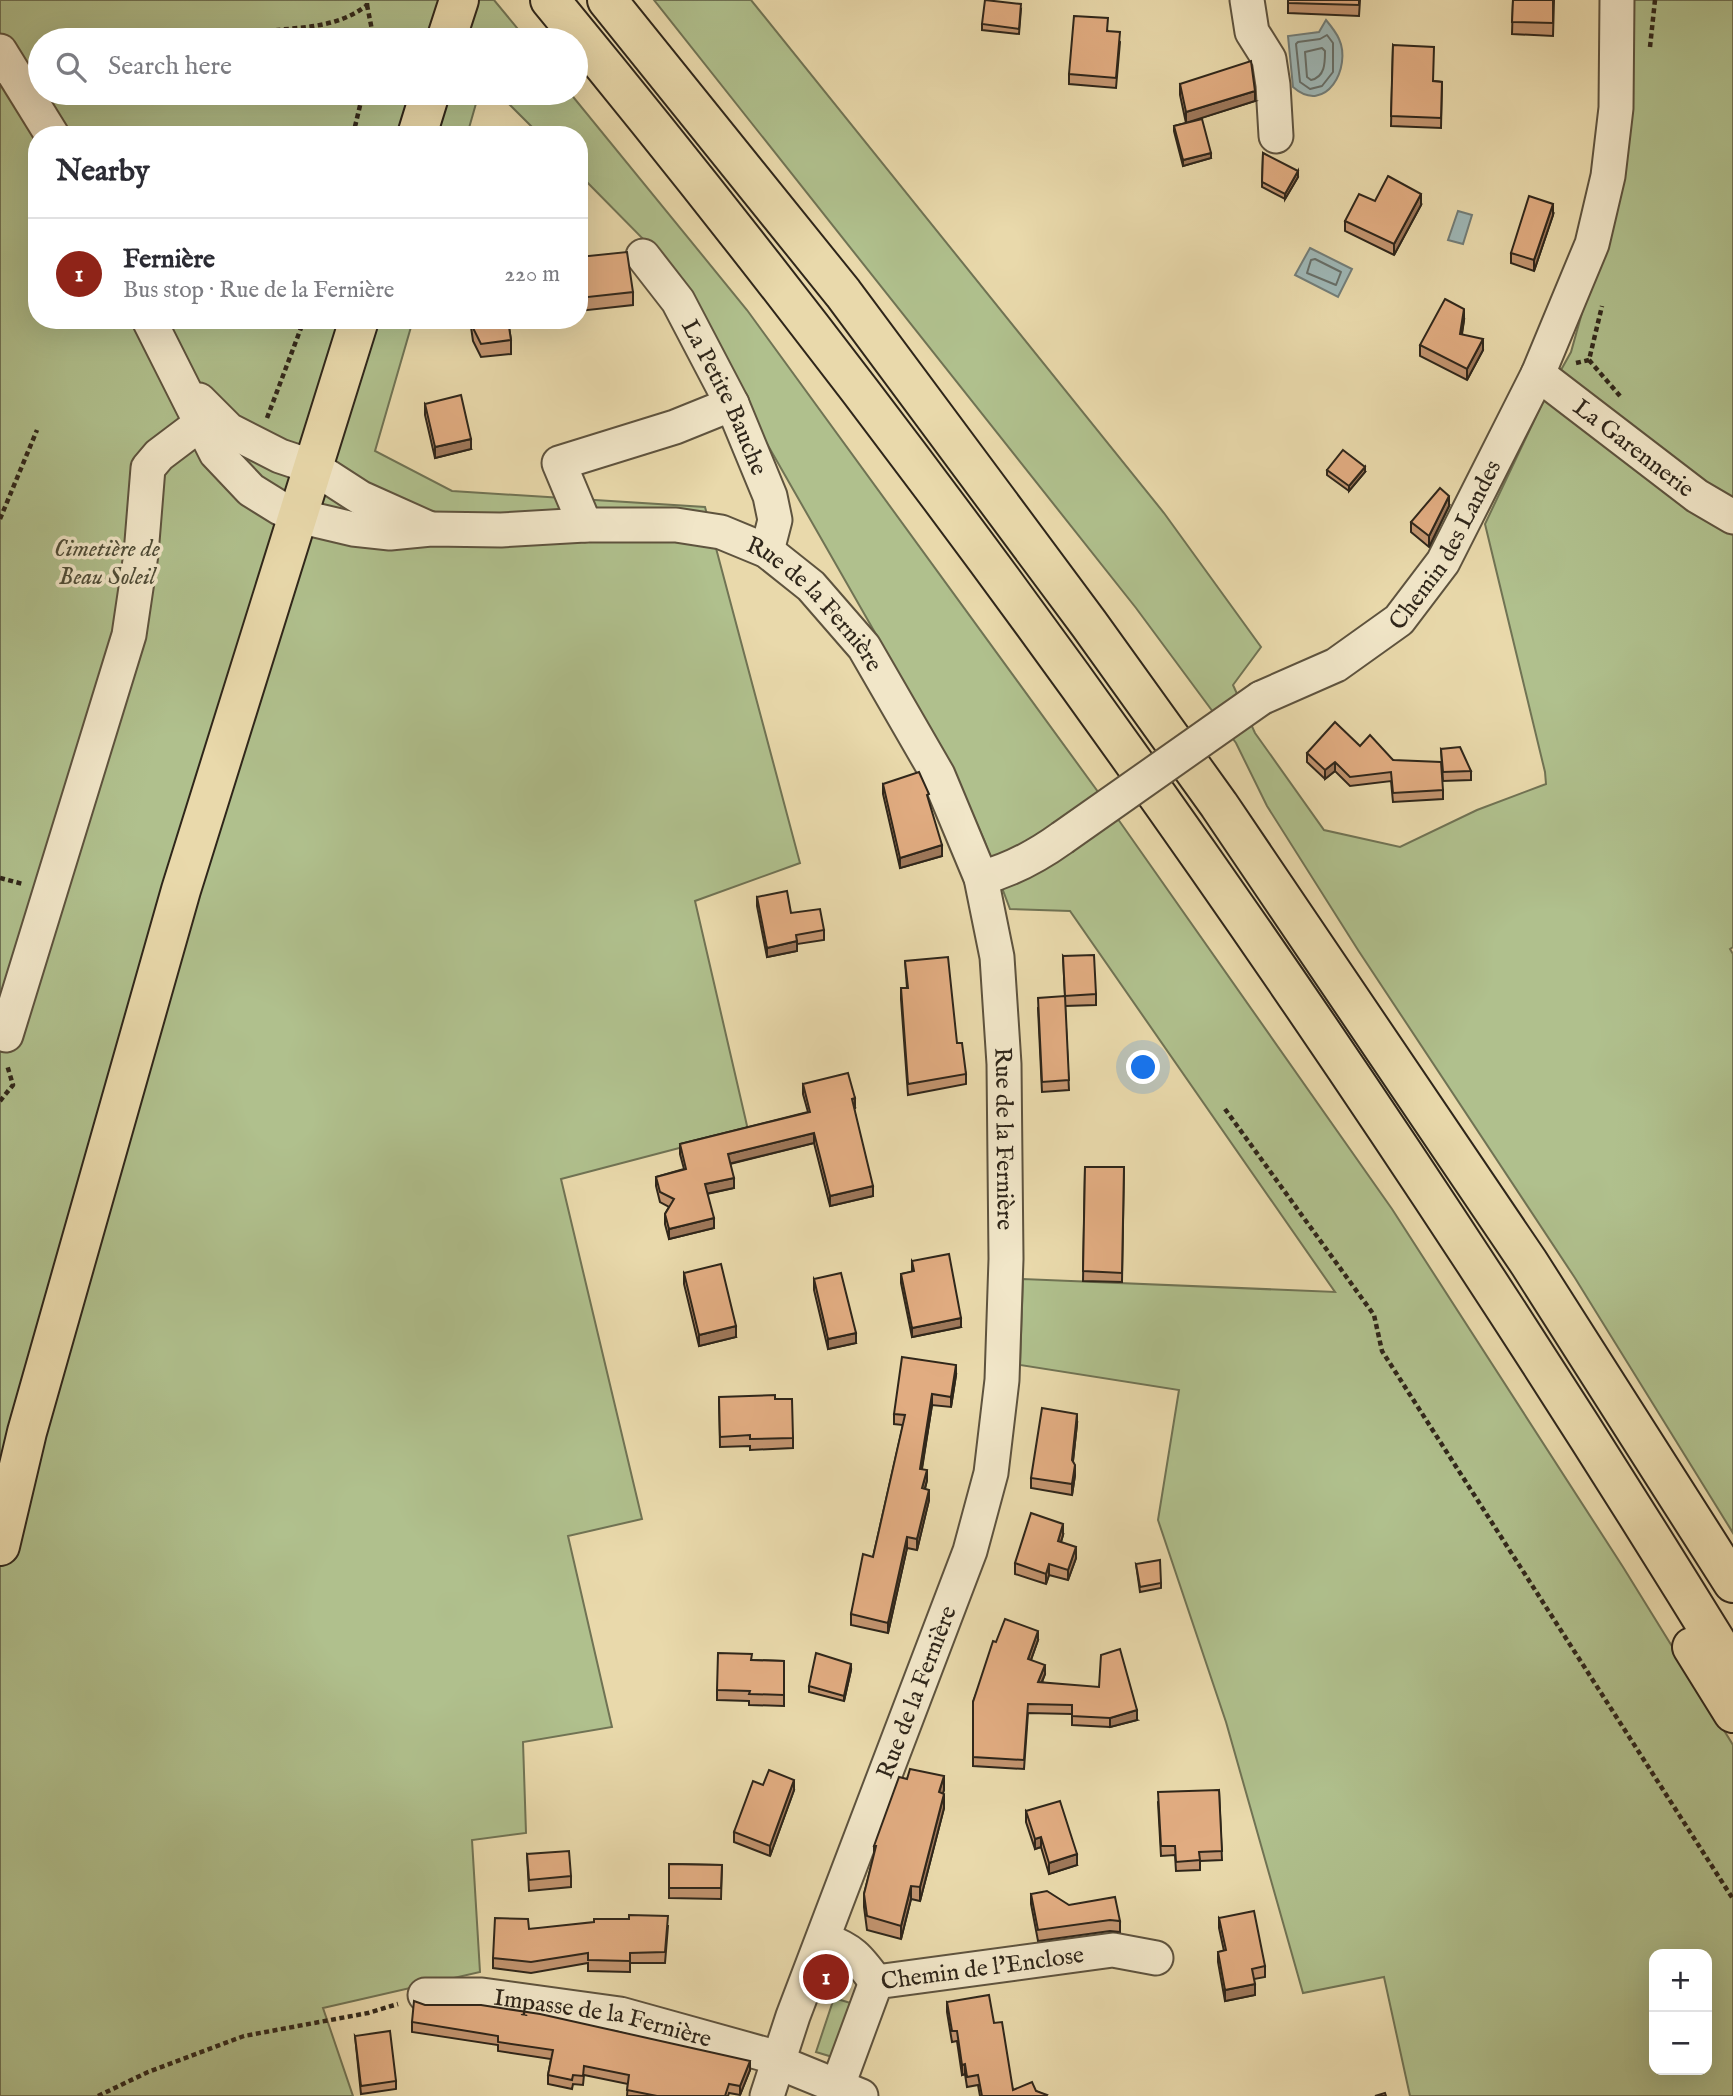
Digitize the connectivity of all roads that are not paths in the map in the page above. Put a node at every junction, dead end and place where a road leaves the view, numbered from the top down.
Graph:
1 (459, 0) edge
2 (607, 0) edge
3 (1247, 0) edge
4 (1617, 0) edge
5 (450, 28) edge
6 (0, 51) edge
7 (588, 53) edge
8 (588, 83) edge
9 (28, 96) edge
10 (33, 105) edge
11 (426, 105) edge
12 (46, 126) edge
13 (420, 126) edge
14 (1276, 136) dead end
15 (643, 256) dead end
16 (154, 329) edge
17 (356, 329) edge
18 (1538, 374) junction
19 (732, 404) junction
20 (207, 419) junction
21 (313, 467) junction
22 (298, 516) junction
23 (1733, 517) edge
24 (585, 525) junction
25 (431, 529) junction
26 (767, 551) junction
27 (981, 878) junction
28 (5, 1044) road end
29 (0, 1546) edge
30 (1733, 1583) edge
31 (1733, 1669) edge
32 (1733, 1713) edge
33 (822, 1939) junction
34 (1156, 1958) dead end
35 (876, 1982) junction
36 (425, 1995) road end
37 (778, 2061) junction
38 (850, 2091) edge
39 (767, 2096) edge

1 - 5 main road
2 - 30 main road
3 - 14 street
4 - 18 street, Chemin des Landes
6 - 9 street
7 - 31 main road
8 - 32 main road
10 - 12 street
11 - 13 main road
15 - 19 street, La Petite Bauche
16 - 20 street
17 - 21 main road
18 - 23 street, La Garennerie
18 - 27 street, Chemin des Landes, bridge
19 - 24 street
19 - 26 street, La Petite Bauche
20 - 21 street, Rue de la Fernière
20 - 22 street, Rue de la Fernière
20 - 28 street
21 - 22 main road
21 - 25 street, Rue de la Fernière
22 - 25 street, Rue de la Fernière
22 - 29 main road
24 - 25 street, Rue de la Fernière
24 - 26 street, Rue de la Fernière
26 - 27 street, Rue de la Fernière
27 - 33 street, Rue de la Fernière
33 - 35 street
33 - 37 street, Rue de la Fernière
34 - 35 street, Chemin de l'Enclose
35 - 38 street, Chemin de l'Enclose
36 - 37 street, Impasse de la Fernière
37 - 38 street, Chemin de l'Enclose
37 - 39 street, Rue de la Fernière

